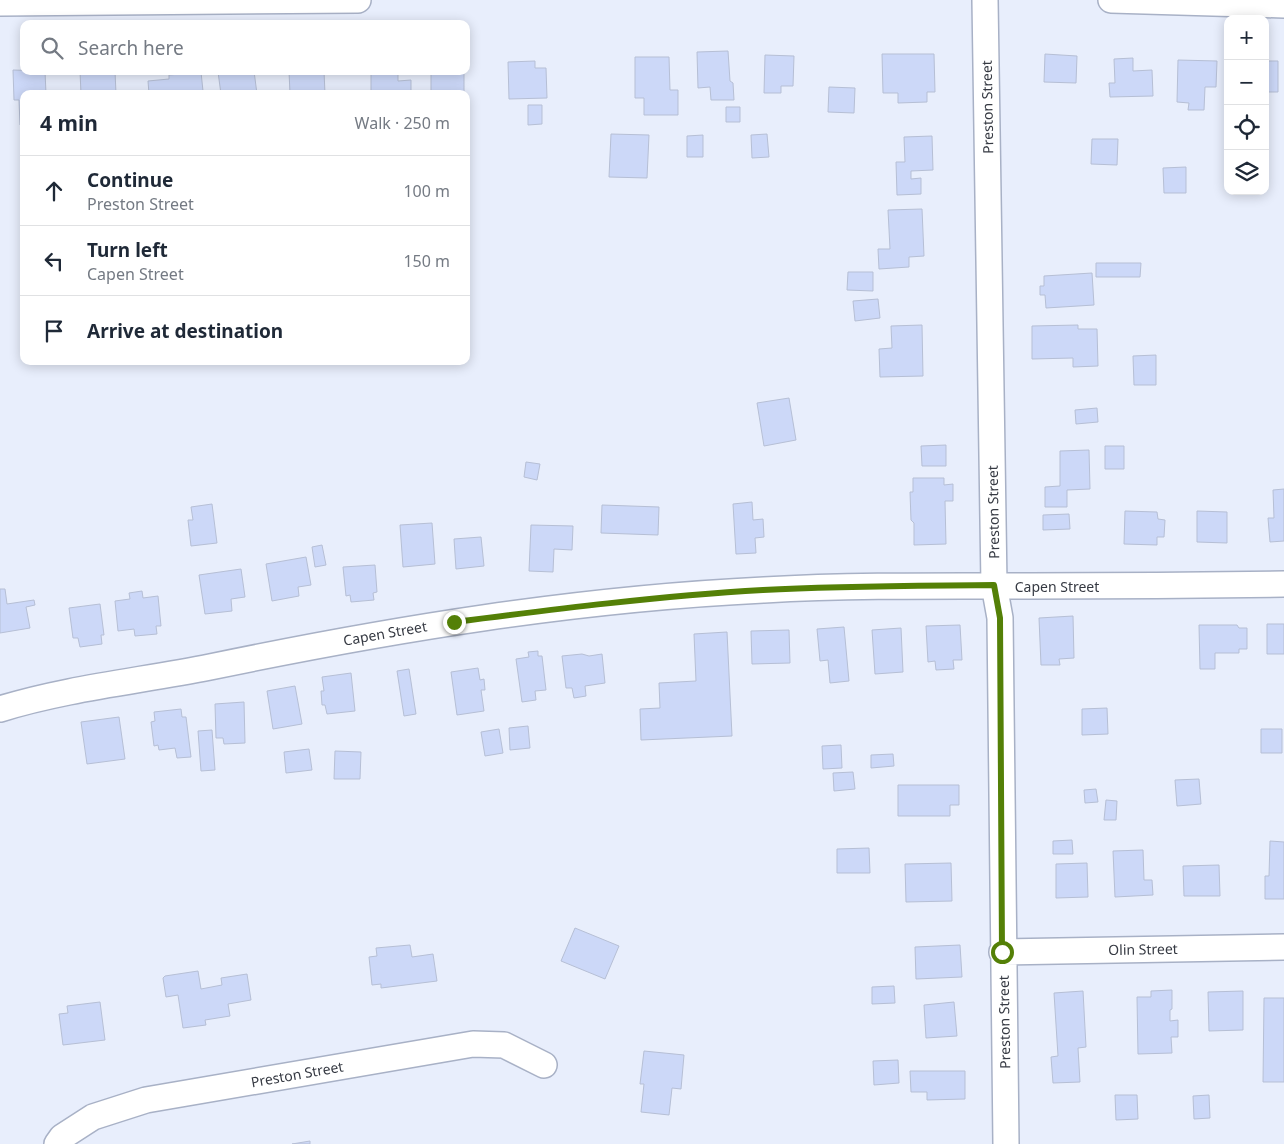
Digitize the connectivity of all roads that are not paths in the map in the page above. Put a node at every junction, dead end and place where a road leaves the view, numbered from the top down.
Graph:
1 (358, 0) edge
2 (985, 0) edge
3 (1111, 0) edge
4 (0, 3) edge
5 (1284, 5) edge
6 (1284, 584) edge
7 (994, 585) junction
8 (0, 709) edge
9 (1284, 947) edge
10 (1002, 952) junction
11 (544, 1065) dead end
12 (57, 1144) edge
13 (1006, 1144) edge

1 - 4 street
2 - 7 street, Preston Street
3 - 5 street
6 - 7 street, Capen Street
7 - 8 street, Capen Street
7 - 10 street, Preston Street
9 - 10 street, Olin Street
10 - 13 street, Preston Street
11 - 12 street, Preston Street

